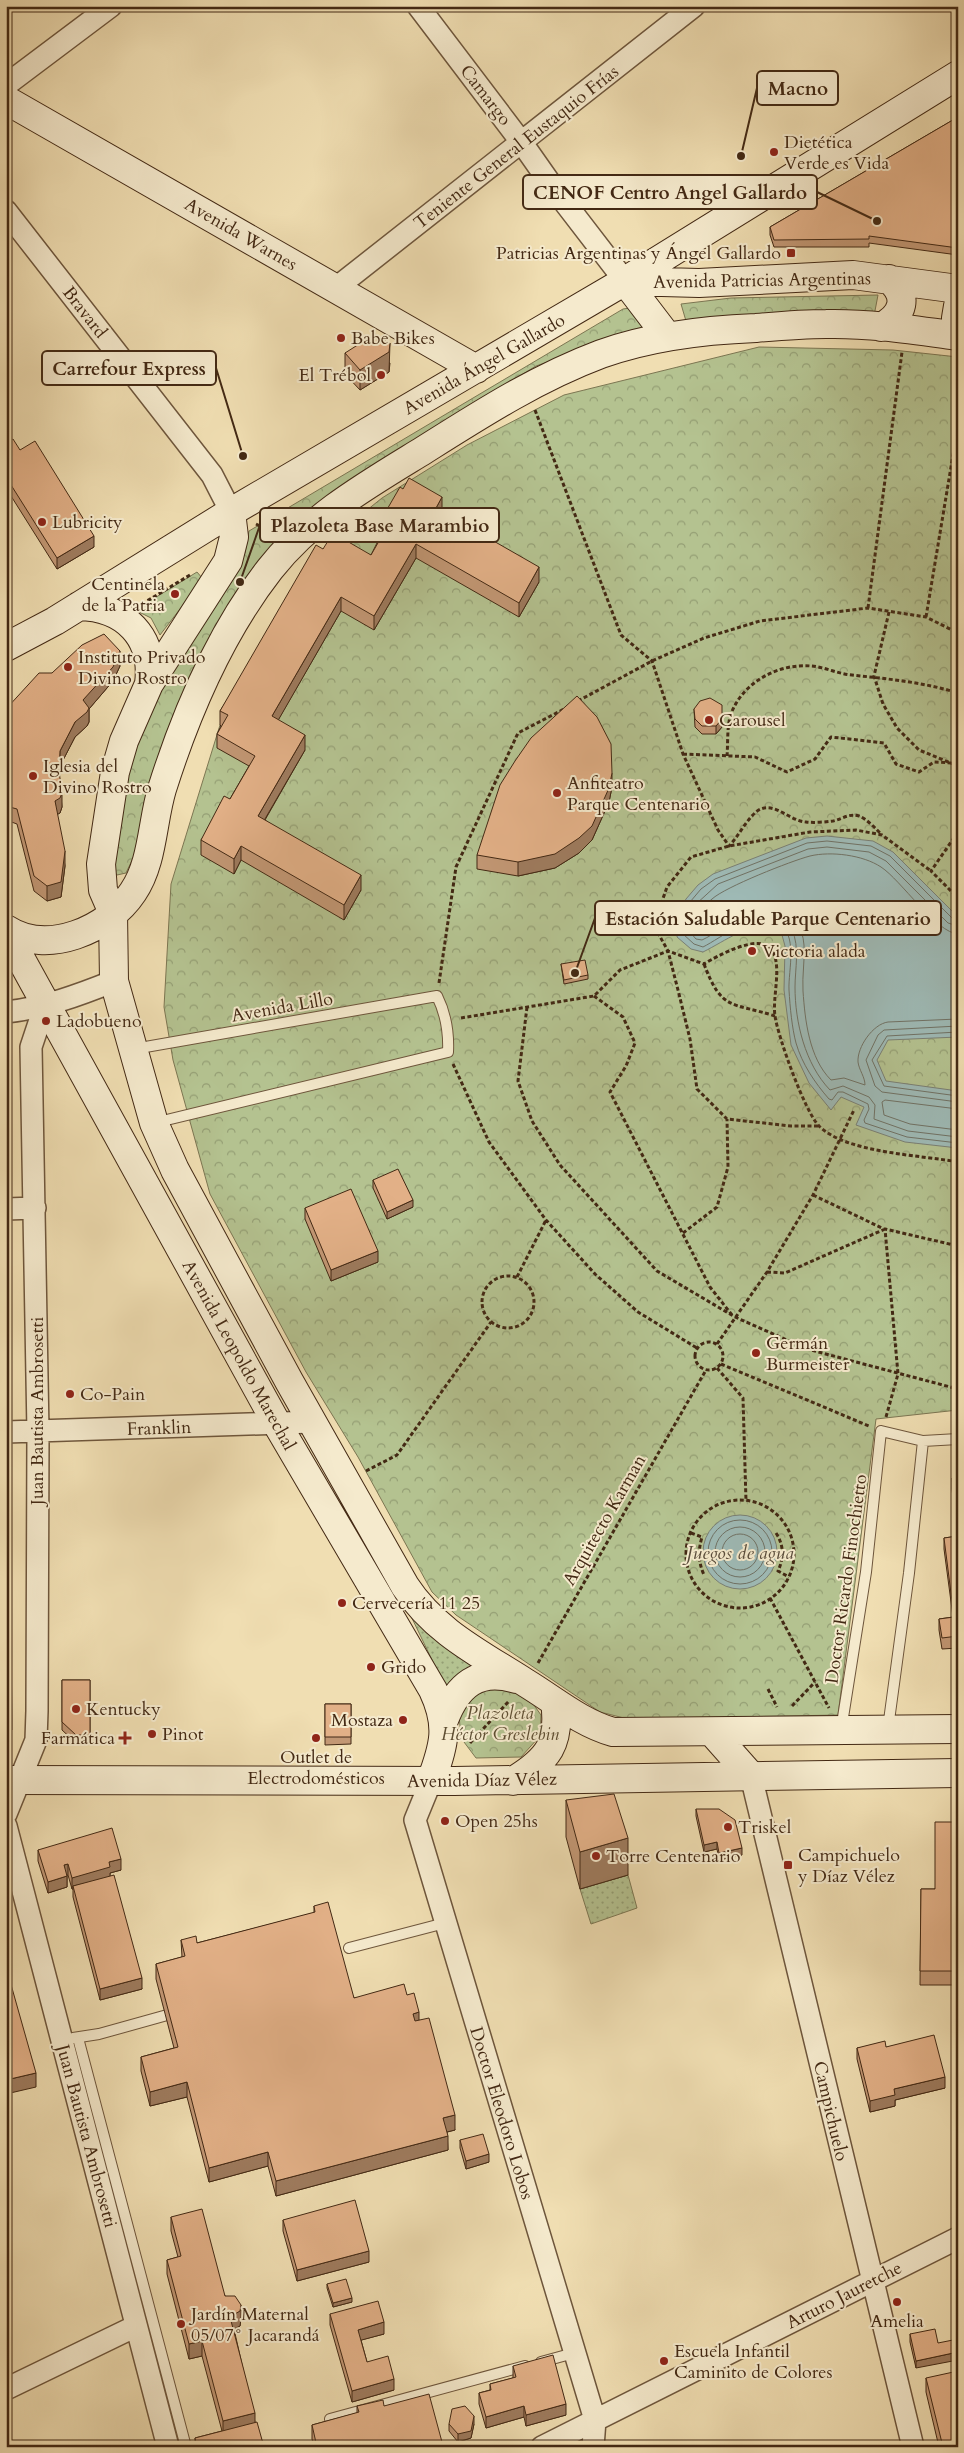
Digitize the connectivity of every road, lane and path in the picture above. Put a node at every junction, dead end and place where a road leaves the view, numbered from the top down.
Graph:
1 (111, 6) edge
2 (418, 6) edge
3 (694, 6) edge
4 (958, 76) edge
5 (6, 86) edge
6 (6, 100) edge
7 (522, 143) junction
8 (6, 211) edge
9 (888, 279) junction
10 (626, 281) junction
11 (336, 288) junction
12 (958, 289) edge
13 (958, 306) edge
14 (958, 326) edge
15 (893, 328) junction
16 (667, 336) junction
17 (958, 336) edge
18 (476, 369) junction
19 (526, 387) junction
20 (958, 425) edge
21 (231, 512) junction
22 (79, 606) junction
23 (868, 608) junction
24 (889, 612) junction
25 (926, 617) junction
26 (958, 632) edge
27 (6, 647) edge
28 (652, 662) junction
29 (874, 676) junction
30 (149, 684) junction
31 (958, 693) edge
32 (577, 702) edge
33 (568, 706) edge
34 (684, 754) junction
35 (726, 756) junction
36 (953, 763) junction
37 (958, 766) edge
38 (958, 832) edge
39 (882, 836) junction
40 (729, 846) junction
41 (930, 872) junction
42 (958, 898) edge
43 (113, 913) junction
44 (6, 931) edge
45 (668, 951) junction
46 (704, 964) junction
47 (114, 981) junction
48 (438, 996) junction
49 (594, 996) junction
50 (46, 1005) junction
51 (527, 1007) junction
52 (6, 1012) edge
53 (775, 1016) junction
54 (447, 1021) junction
55 (133, 1049) junction
56 (448, 1052) junction
57 (854, 1110) dead end
58 (727, 1119) junction
59 (154, 1123) junction
60 (818, 1126) junction
61 (840, 1139) junction
62 (958, 1162) edge
63 (814, 1195) junction
64 (35, 1208) junction
65 (6, 1209) edge
66 (546, 1220) junction
67 (885, 1229) junction
68 (683, 1233) junction
69 (957, 1246) edge
70 (767, 1272) junction
71 (517, 1277) junction
72 (734, 1317) junction
73 (491, 1322) junction
74 (717, 1344) junction
75 (697, 1348) junction
76 (721, 1364) junction
77 (717, 1368) junction
78 (706, 1370) junction
79 (898, 1374) junction
80 (958, 1389) edge
81 (312, 1422) junction
82 (276, 1424) junction
83 (881, 1431) junction
84 (6, 1432) edge
85 (38, 1432) junction
86 (958, 1439) edge
87 (923, 1441) junction
88 (346, 1482) junction
89 (746, 1500) junction
90 (691, 1533) junction
91 (776, 1533) dead end
92 (704, 1575) dead end
93 (789, 1577) junction
94 (770, 1598) junction
95 (815, 1682) junction
96 (526, 1683) junction
97 (555, 1702) junction
98 (789, 1709) dead end
99 (444, 1720) junction
100 (888, 1729) junction
101 (958, 1729) edge
102 (841, 1731) junction
103 (712, 1732) junction
104 (470, 1743) dead end
105 (958, 1773) edge
106 (751, 1776) junction
107 (14, 1780) edge
108 (431, 1781) junction
109 (513, 1781) junction
110 (6, 1814) edge
111 (6, 1826) edge
112 (445, 1922) junction
113 (349, 1948) dead end
114 (193, 2008) edge
115 (70, 2039) junction
116 (958, 2238) edge
117 (872, 2281) junction
118 (136, 2326) junction
119 (574, 2353) junction
120 (6, 2389) edge
121 (330, 2419) edge
122 (594, 2420) junction
123 (168, 2447) edge
124 (186, 2447) edge
125 (542, 2447) edge
126 (593, 2447) edge
127 (913, 2447) edge

1 - 5 street
2 - 7 street, Camargo
3 - 7 street, Teniente General Eustaquio Frías
4 - 10 main road, Avenida Ángel Gallardo
6 - 11 main road, Avenida Warnes
7 - 10 street, Camargo
7 - 11 street, Teniente General Eustaquio Frías
8 - 21 street, Bravard
9 - 10 main road, Avenida Patricias Argentinas
9 - 12 main road, Avenida Patricias Argentinas
9 - 15 main road
10 - 16 main road
10 - 18 main road, Avenida Ángel Gallardo
11 - 18 main road, Avenida Warnes
13 - 14 main road
15 - 16 main road
15 - 17 main road
15 - 23 path
16 - 19 main road
18 - 21 main road, Avenida Ángel Gallardo
19 - 28 path
19 - 43 main road
20 - 25 path
21 - 22 main road, Avenida Ángel Gallardo
21 - 30 main road
22 - 27 main road, Avenida Ángel Gallardo
22 - 30 main road
23 - 24 path
23 - 28 path
24 - 25 path
24 - 29 path
25 - 26 path
28 - 32 path
28 - 34 path
29 - 31 path
29 - 35 path
29 - 36 path
30 - 43 main road
33 - 48 path
34 - 35 path
34 - 40 path
35 - 36 path
36 - 37 path
38 - 41 path
39 - 40 path
39 - 40 path
39 - 41 path
40 - 45 path
41 - 42 path
43 - 44 main road
43 - 47 main road
44 - 50 main road, Avenida Leopoldo Marechal
45 - 46 path
45 - 49 path
45 - 58 path
46 - 53 path
46 - 53 path
47 - 50 street
47 - 55 main road, Avenida Leopoldo Marechal
48 - 54 lane
48 - 55 lane, Avenida Lillo
49 - 51 path
49 - 68 path
50 - 52 street
50 - 64 street, Juan Bautista Ambrosetti
50 - 82 main road, Avenida Leopoldo Marechal
51 - 54 path
51 - 72 path
53 - 60 path
54 - 56 lane
55 - 59 main road, Avenida Leopoldo Marechal
56 - 59 lane
56 - 66 path
57 - 61 path
58 - 60 path
58 - 68 path
59 - 81 main road, Avenida Leopoldo Marechal
60 - 61 path
61 - 62 path
61 - 63 path
63 - 67 path
63 - 70 path
64 - 65 street
64 - 85 street, Juan Bautista Ambrosetti
66 - 71 path
66 - 75 path
67 - 69 path
67 - 70 path
67 - 79 path
68 - 72 path
70 - 72 path
71 - 73 path
71 - 73 path
72 - 74 path
72 - 79 path
73 - 88 path
74 - 75 path
74 - 76 path
75 - 78 path
76 - 77 path
76 - 83 path
77 - 78 path
77 - 89 path
78 - 96 path, Arquitecto Karman
79 - 80 path
79 - 83 path
81 - 82 street, Franklin
81 - 88 main road, Avenida Leopoldo Marechal
82 - 85 street, Franklin
82 - 99 main road, Avenida Leopoldo Marechal
83 - 87 lane
83 - 102 lane, Doctor Ricardo Finochietto
84 - 85 street, Franklin
85 - 107 street, Juan Bautista Ambrosetti
86 - 87 lane
87 - 100 lane
88 - 96 main road, Avenida Leopoldo Marechal
89 - 90 path
89 - 93 path
90 - 92 path
90 - 94 path
91 - 93 path
93 - 94 path
94 - 95 path
95 - 98 path
95 - 102 path
96 - 97 main road, Avenida Leopoldo Marechal
96 - 99 main road
96 - 104 path, Arquitecto Karman
97 - 103 main road
97 - 109 main road
99 - 108 main road, Avenida Leopoldo Marechal
100 - 101 main road
100 - 102 main road
102 - 103 main road
103 - 106 main road
105 - 106 main road, Avenida Díaz Vélez
106 - 109 main road, Avenida Díaz Vélez
106 - 117 street, Campichuelo
107 - 108 main road, Avenida Díaz Vélez
107 - 110 street, Juan Bautista Ambrosetti
108 - 109 main road, Avenida Díaz Vélez
108 - 112 street, Doctor Eleodoro Lobos
111 - 115 street, Juan Bautista Ambrosetti
112 - 113 lane
112 - 119 street, Doctor Eleodoro Lobos
114 - 115 lane
115 - 118 street, Juan Bautista Ambrosetti
115 - 124 lane
116 - 117 street, Arturo Jauretche
117 - 122 street, Arturo Jauretche
117 - 127 street, Campichuelo
118 - 120 street
118 - 123 street, Juan Bautista Ambrosetti
119 - 121 lane
119 - 122 street, Doctor Eleodoro Lobos
122 - 125 street, Arturo Jauretche
122 - 126 street, Doctor Eleodoro Lobos

